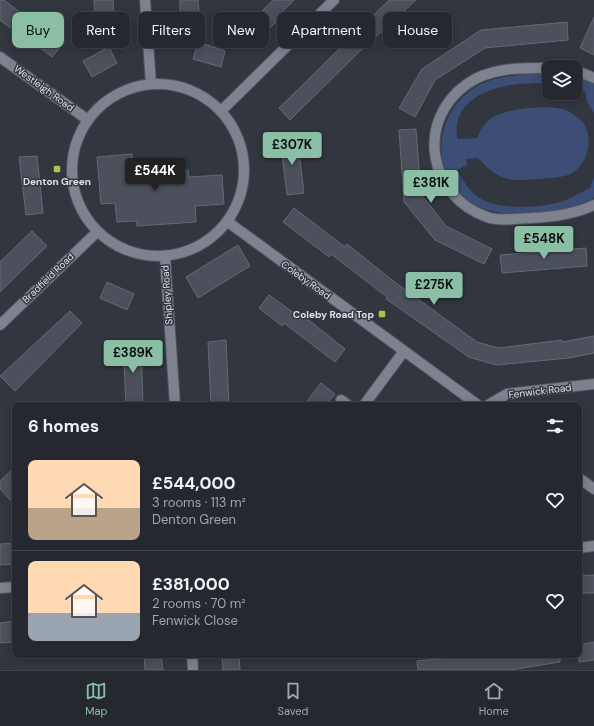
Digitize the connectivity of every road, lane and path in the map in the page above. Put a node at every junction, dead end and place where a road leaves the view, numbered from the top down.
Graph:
1 (145, 0) edge
2 (334, 0) edge
3 (0, 57) edge
4 (542, 68) edge
5 (582, 73) edge
6 (594, 78) edge
7 (151, 84) junction
8 (221, 111) junction
9 (88, 120) junction
10 (594, 205) edge
11 (228, 222) junction
12 (97, 232) junction
13 (165, 257) junction
14 (0, 325) edge
15 (404, 351) junction
16 (594, 384) edge
17 (175, 402) edge
18 (366, 402) edge
19 (474, 402) edge
20 (493, 402) edge
21 (582, 480) edge
22 (594, 489) edge
23 (594, 546) edge
24 (582, 548) edge
25 (12, 587) edge
26 (0, 588) edge
27 (192, 658) edge
28 (193, 670) edge

1 - 7 street
2 - 8 street
3 - 9 street, Westleigh Road
4 - 10 street
5 - 6 street
7 - 8 street
7 - 9 street
8 - 11 street
9 - 12 street
11 - 13 street
11 - 15 street, Coleby Road
12 - 13 street
12 - 14 street, Bradfield Road
13 - 17 street, Shipley Road
15 - 18 street
15 - 19 street, Coleby Road
16 - 20 street, Fenwick Road
21 - 22 street
23 - 24 street
25 - 26 street
27 - 28 street

